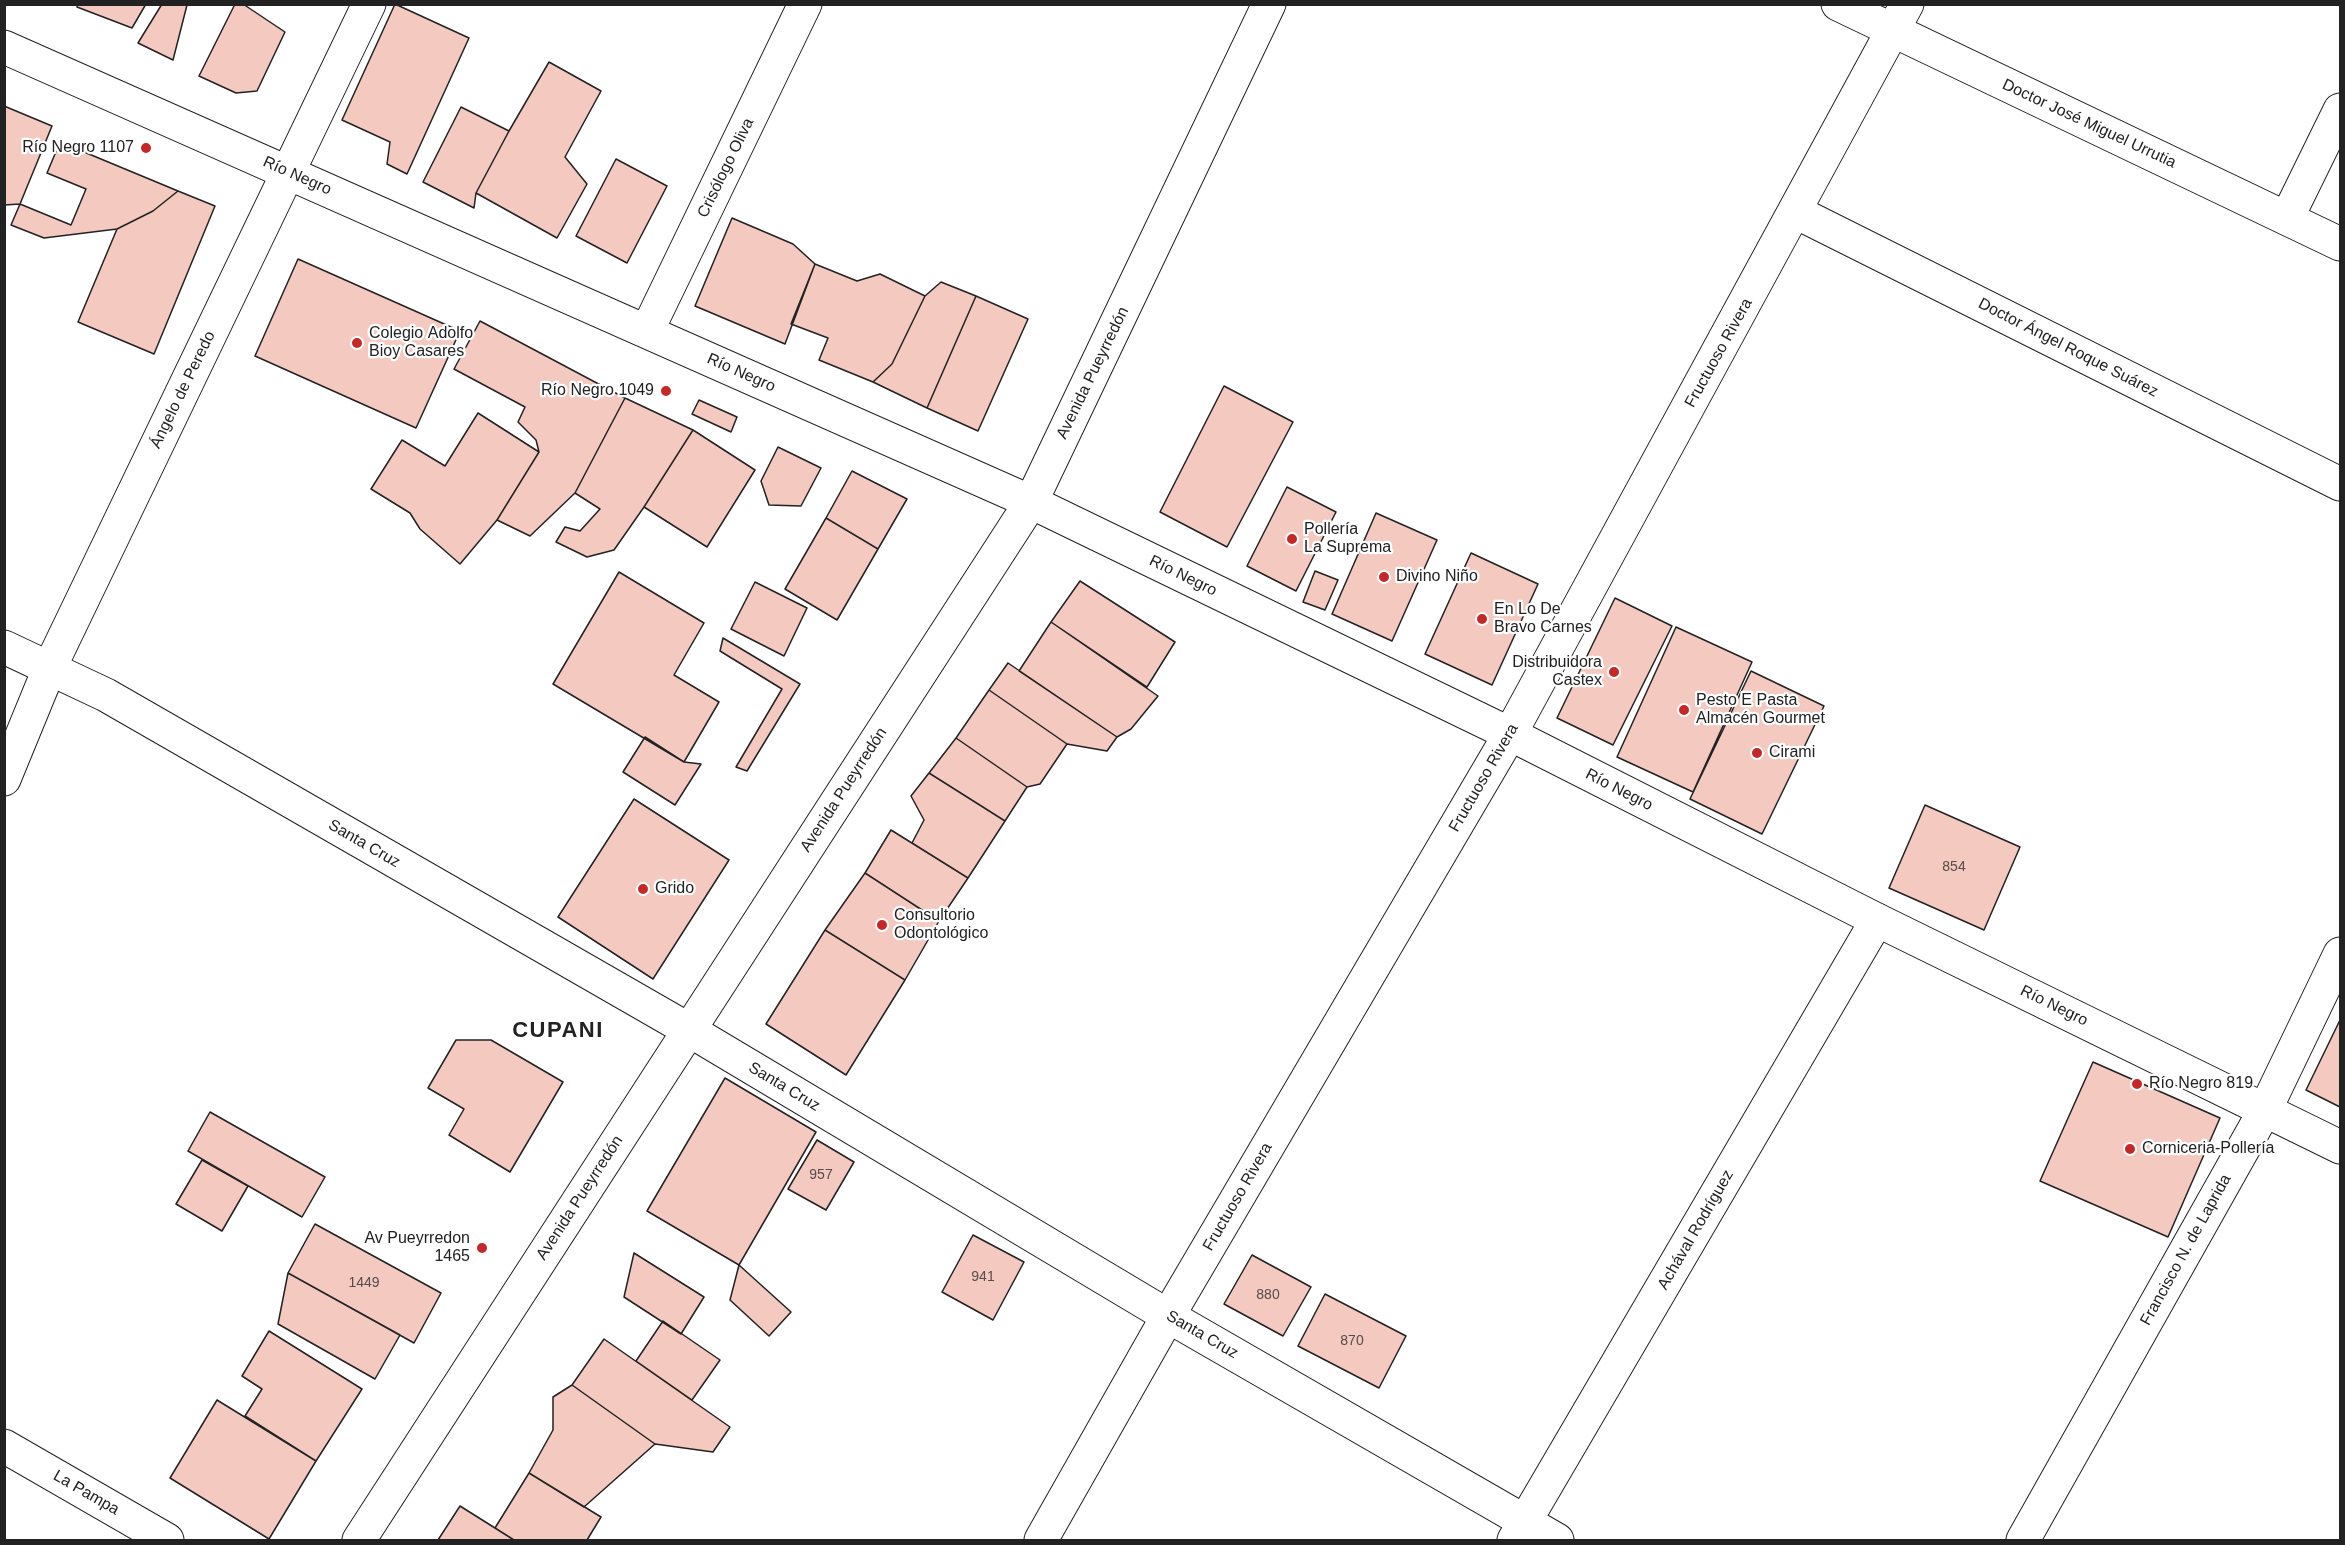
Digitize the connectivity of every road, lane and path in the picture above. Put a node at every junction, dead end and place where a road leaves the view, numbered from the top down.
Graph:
1 (369, 4) edge
2 (805, 4) edge
3 (1269, 4) edge
4 (1838, 4) edge
5 (1900, 18) edge
6 (4, 47) edge
7 (2340, 110) edge
8 (288, 173) junction
9 (1796, 212) junction
10 (2287, 218) junction
11 (2340, 244) edge
12 (647, 331) junction
13 (2340, 484) edge
14 (1030, 502) junction
15 (4, 647) edge
16 (50, 667) junction
17 (1509, 734) junction
18 (4, 779) edge
19 (1877, 920) junction
20 (2340, 954) edge
21 (689, 1030) junction
22 (2265, 1110) junction
23 (2340, 1147) edge
24 (1168, 1316) junction
25 (4, 1446) edge
26 (1519, 1532) edge
27 (168, 1540) edge
28 (359, 1540) edge
29 (1041, 1540) edge
30 (1557, 1540) edge
31 (2023, 1540) edge

1 - 8 street, Ángelo de Peredo
2 - 12 street, Crisólogo Oliva
3 - 14 street, Avenida Pueyrredón
4 - 5 street, Doctor José Miguel Urrutia
5 - 9 street, Fructuoso Rivera
5 - 10 street, Doctor José Miguel Urrutia
6 - 8 street, Río Negro
7 - 10 street
8 - 12 street, Río Negro
8 - 16 street, Ángelo de Peredo
9 - 13 street, Doctor Ángel Roque Suárez
9 - 17 street, Fructuoso Rivera
10 - 11 street, Doctor José Miguel Urrutia
12 - 14 street, Río Negro
14 - 17 street, Río Negro
14 - 21 street, Avenida Pueyrredón
15 - 16 street, Santa Cruz
16 - 18 street, Ángelo de Peredo
16 - 21 street, Santa Cruz
17 - 19 street, Río Negro
17 - 24 street, Fructuoso Rivera
19 - 22 street, Río Negro
19 - 26 street, Achával Rodríguez
20 - 22 street, Francisco N. de Laprida
21 - 24 street, Santa Cruz
21 - 28 street, Avenida Pueyrredón
22 - 23 street, Río Negro
22 - 31 street, Francisco N. de Laprida
24 - 26 street, Santa Cruz
24 - 29 street, Fructuoso Rivera
25 - 27 street, La Pampa
26 - 30 street, Santa Cruz

